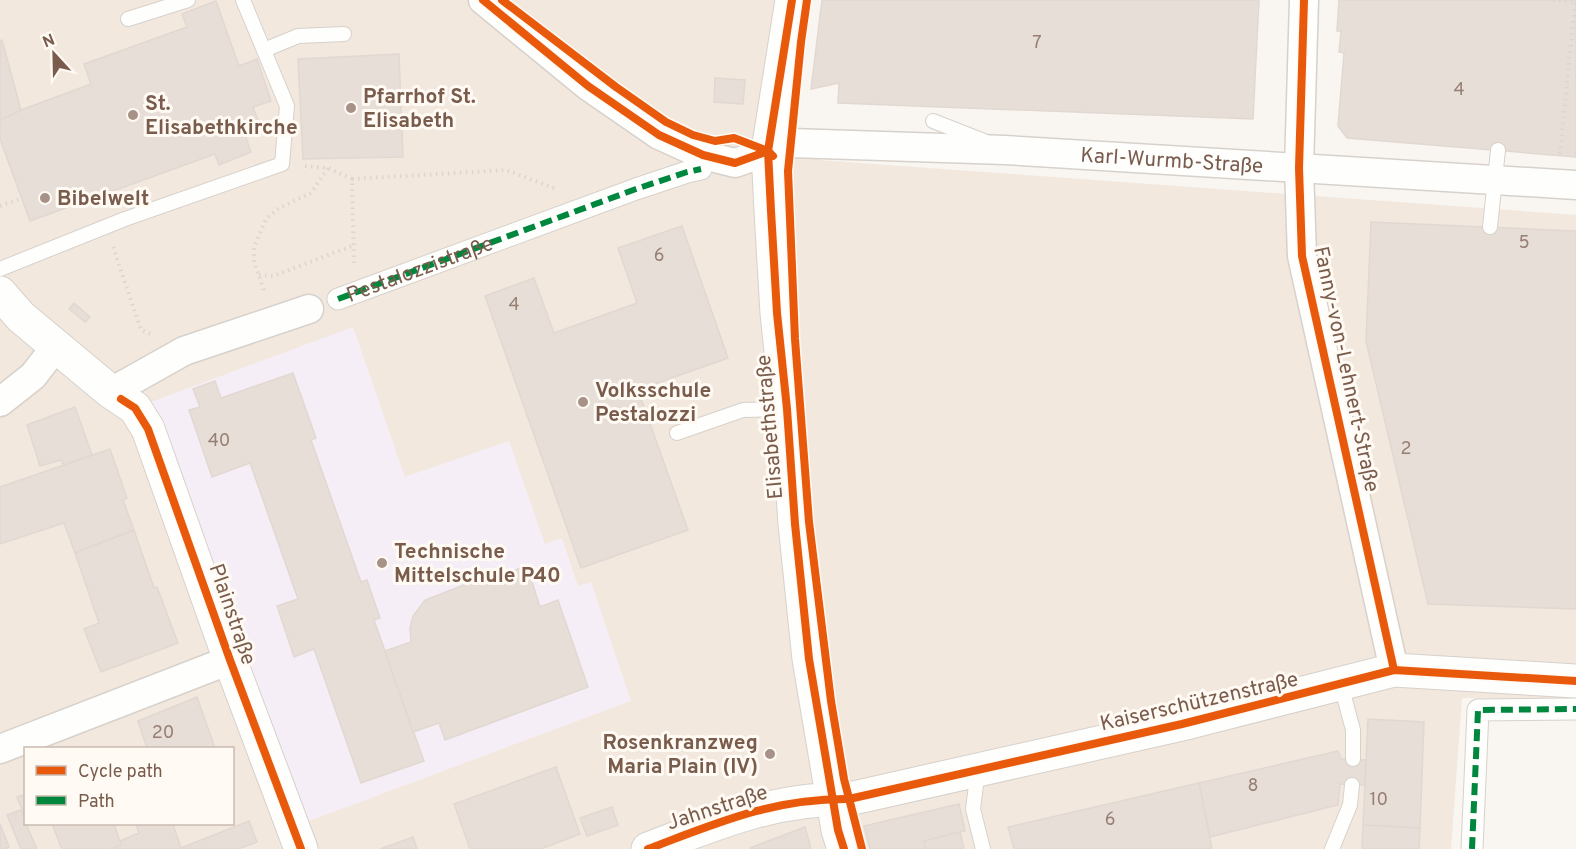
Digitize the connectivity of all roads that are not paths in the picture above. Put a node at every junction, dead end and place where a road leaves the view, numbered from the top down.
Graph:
1 (188, 0) edge
2 (243, 0) edge
3 (483, 0) edge
4 (792, 0) edge
5 (1304, 0) edge
6 (128, 20) dead end
7 (344, 34) dead end
8 (264, 50) junction
9 (933, 121) dead end
10 (1005, 150) junction
11 (1498, 150) dead end
12 (768, 151) junction
13 (1299, 168) junction
14 (701, 169) dead end
15 (1494, 180) junction
16 (1576, 185) edge
17 (1490, 227) dead end
18 (0, 269) edge
19 (0, 293) edge
20 (348, 295) road end
21 (309, 309) dead end
22 (57, 345) junction
23 (111, 392) junction
24 (0, 402) edge
25 (787, 409) junction
26 (677, 433) dead end
27 (230, 660) junction
28 (1394, 670) junction
29 (1576, 681) edge
30 (1341, 685) junction
31 (1576, 709) edge
32 (0, 749) edge
33 (1353, 759) dead end
34 (973, 772) junction
35 (1352, 784) dead end
36 (833, 799) junction
37 (301, 849) edge
38 (648, 849) edge
39 (844, 849) edge
40 (983, 849) edge
41 (1332, 849) edge
42 (1472, 849) edge

1 - 6 lane
2 - 8 lane
3 - 12 street, Karl-Wurmb-Straße
4 - 12 street, Elisabethstraße
5 - 13 street, Fanny-von-Lehnert-Straße
7 - 8 lane
8 - 18 lane
9 - 10 lane
10 - 12 street, Karl-Wurmb-Straße
10 - 13 street, Karl-Wurmb-Straße
11 - 15 lane
12 - 25 street, Elisabethstraße
13 - 15 street, Karl-Wurmb-Straße
13 - 28 street, Fanny-von-Lehnert-Straße
14 - 20 street, Pestalozzistraße
15 - 16 street, Karl-Wurmb-Straße
15 - 17 lane
19 - 22 street, Plainstraße
21 - 23 street
22 - 23 street, Plainstraße
22 - 24 street
23 - 27 street, Plainstraße
25 - 26 lane
25 - 36 street, Elisabethstraße
27 - 32 street
27 - 37 street, Plainstraße
28 - 29 street, Kaiserschützenstraße
28 - 30 street, Kaiserschützenstraße
30 - 33 lane
30 - 34 street, Kaiserschützenstraße
31 - 42 street
34 - 36 street, Kaiserschützenstraße
34 - 40 lane
35 - 41 lane
36 - 38 street, Jahnstraße
36 - 39 street, Elisabethstraße

